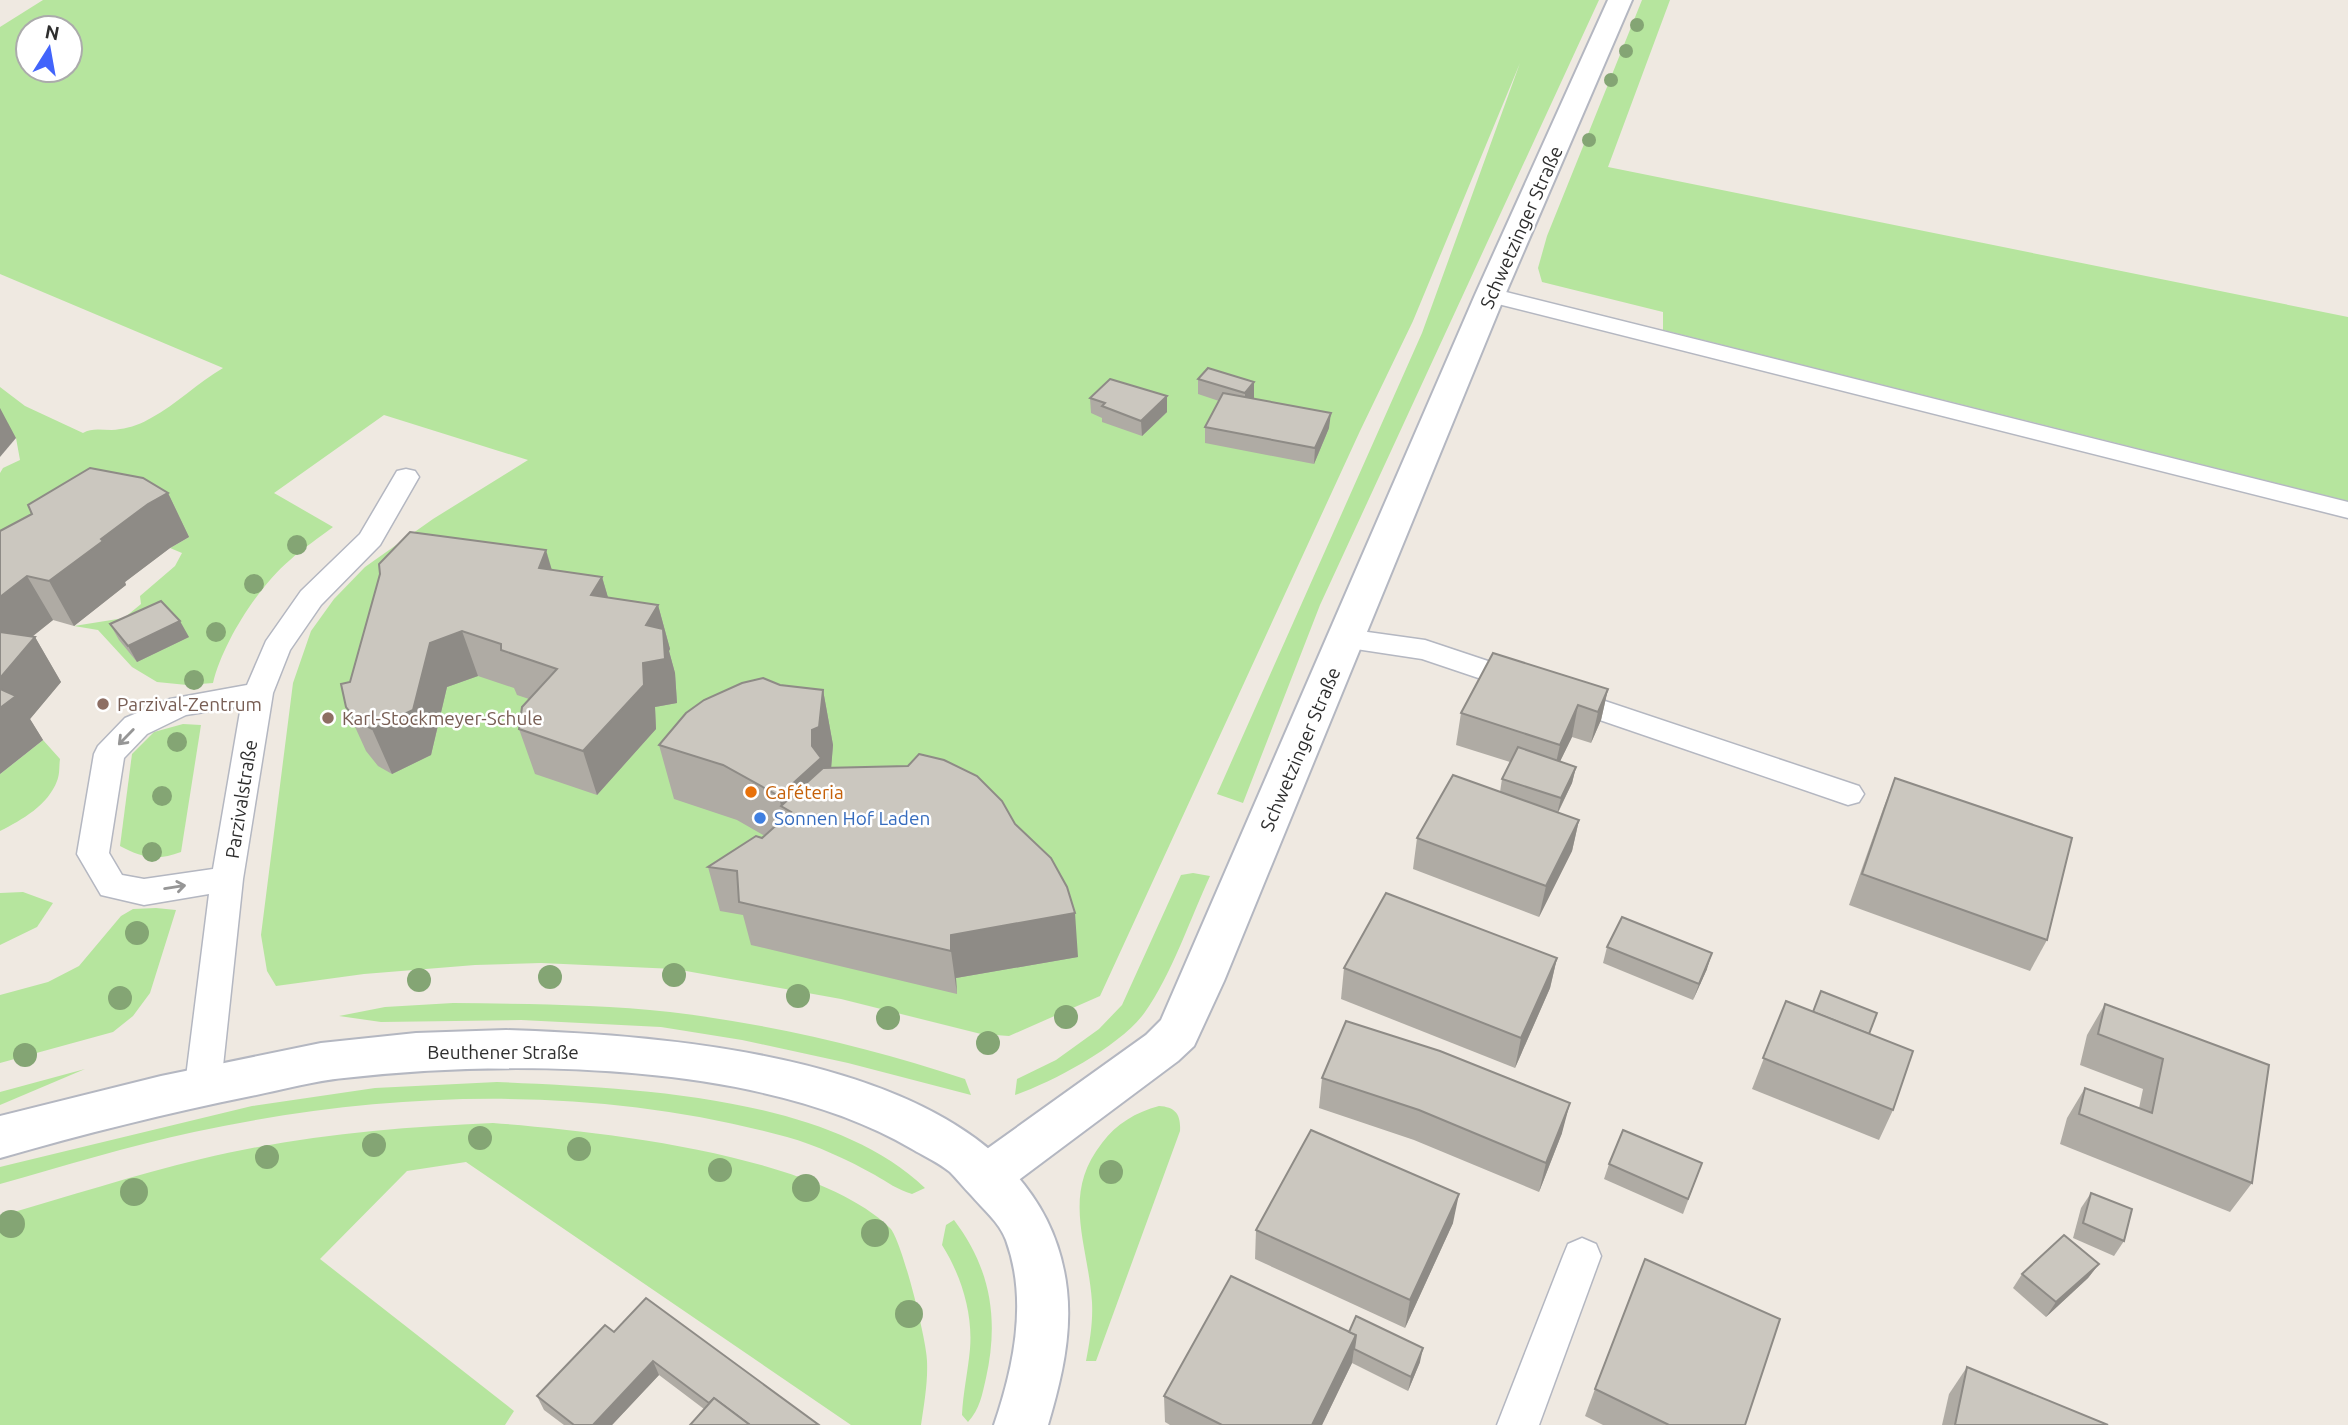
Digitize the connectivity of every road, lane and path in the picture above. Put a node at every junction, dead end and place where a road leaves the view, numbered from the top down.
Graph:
1 (1620, 0) edge
2 (1490, 295) junction
3 (406, 477) dead end
4 (2348, 510) edge
5 (1346, 639) junction
6 (258, 694) junction
7 (1848, 794) dead end
8 (227, 880) junction
9 (203, 1086) junction
10 (0, 1137) edge
11 (987, 1176) junction
12 (1582, 1256) dead end
13 (1021, 1425) edge
14 (1518, 1425) edge

1 - 2 street, Schwetzinger Straße
2 - 4 lane
2 - 5 street, Schwetzinger Straße
3 - 6 lane, Parzivalstraße
5 - 7 lane
5 - 11 street, Schwetzinger Straße
6 - 8 lane, Parzivalstraße
6 -> 8 lane
8 - 9 lane, Parzivalstraße
9 - 10 street, Beuthener Straße
9 - 11 street, Beuthener Straße
11 - 13 street
12 - 14 lane

